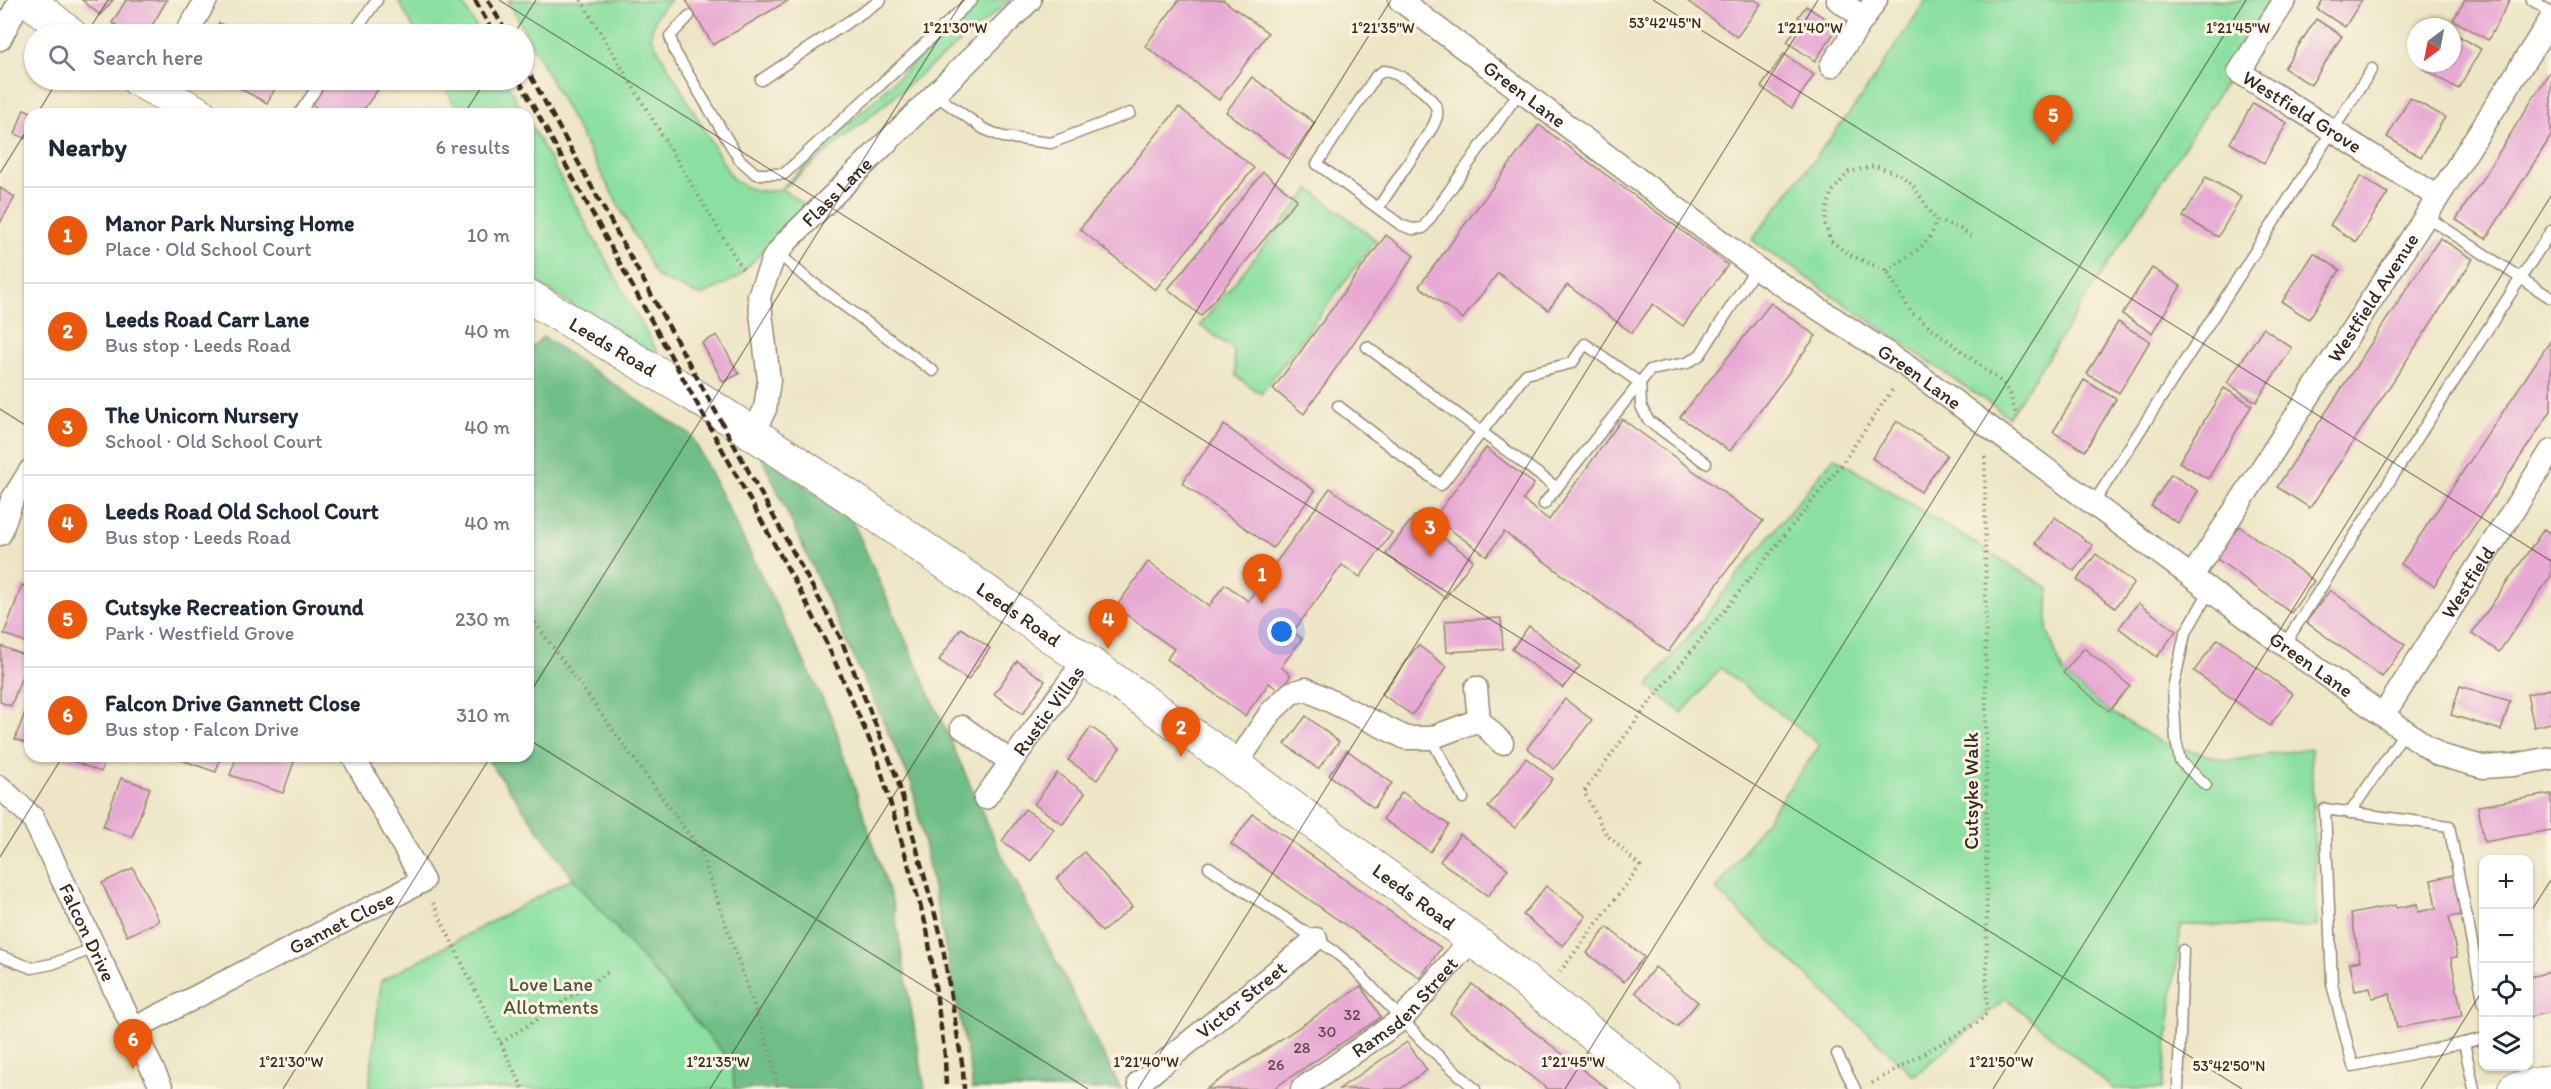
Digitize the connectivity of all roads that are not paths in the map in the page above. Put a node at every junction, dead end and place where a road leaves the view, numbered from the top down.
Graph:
1 (20, 0) edge
2 (29, 0) edge
3 (206, 0) edge
4 (376, 0) edge
5 (881, 0) edge
6 (972, 0) edge
7 (1030, 0) edge
8 (1400, 0) edge
9 (1838, 0) edge
10 (2285, 0) edge
11 (2532, 0) edge
12 (1870, 9) edge
13 (2551, 12) edge
14 (689, 16) dead end
15 (2551, 19) edge
16 (58, 24) edge
17 (192, 24) edge
18 (360, 24) edge
19 (0, 39) edge
20 (1831, 66) dead end
21 (2372, 69) dead end
22 (761, 80) dead end
23 (163, 90) edge
24 (315, 90) edge
25 (1520, 91) junction
26 (935, 94) junction
27 (191, 108) edge
28 (303, 108) edge
29 (1130, 113) dead end
30 (2332, 132) junction
31 (2432, 207) junction
32 (1378, 208) junction
33 (2551, 231) edge
34 (778, 253) junction
35 (1756, 268) junction
36 (2522, 279) junction
37 (2551, 298) edge
38 (534, 300) edge
39 (1366, 347) dead end
40 (933, 371) dead end
41 (1640, 383) junction
42 (1338, 406) dead end
43 (1482, 432) junction
44 (753, 433) junction
45 (2551, 451) edge
46 (1706, 463) dead end
47 (24, 481) edge
48 (1557, 488) junction
49 (1544, 504) dead end
50 (2093, 504) junction
51 (0, 534) edge
52 (2192, 576) junction
53 (2210, 590) junction
54 (2284, 645) junction
55 (1085, 660) junction
56 (1476, 688) dead end
57 (2384, 714) junction
58 (1479, 720) junction
59 (962, 727) dead end
60 (2405, 731) junction
61 (1431, 738) junction
62 (1502, 743) dead end
63 (2551, 758) edge
64 (356, 762) edge
65 (1011, 762) junction
66 (1236, 765) junction
67 (2206, 785) dead end
68 (0, 787) edge
69 (985, 798) dead end
70 (1463, 798) dead end
71 (2350, 813) junction
72 (1209, 867) dead end
73 (1316, 939) junction
74 (1472, 939) junction
75 (95, 948) junction
76 (2183, 950) dead end
77 (0, 956) edge
78 (2479, 979) edge
79 (1402, 1019) junction
80 (133, 1029) junction
81 (2479, 1039) edge
82 (2464, 1043) junction
83 (1837, 1054) dead end
84 (2551, 1081) edge
85 (1139, 1083) dead end
86 (1654, 1087) edge
87 (162, 1089) edge
88 (1302, 1089) edge
89 (1475, 1089) edge
90 (1855, 1089) edge
91 (2178, 1089) edge
92 (2474, 1089) edge
93 (2514, 1089) edge

1 - 19 street
2 - 16 main road
3 - 17 street
4 - 18 lane
5 - 22 lane
6 - 14 lane
7 - 26 street, Flass Lane
8 - 25 street, Green Lane
9 - 12 street
10 - 30 street, Westfield Grove
11 - 13 lane
12 - 20 street
15 - 31 street, Westfield Avenue
21 - 30 lane
23 - 27 main road
24 - 28 lane
25 - 32 lane
25 - 35 street, Green Lane
26 - 29 lane
26 - 34 street, Flass Lane
30 - 31 street, Westfield Grove
30 - 50 lane
31 - 36 lane
31 - 52 street, Westfield Avenue
32 - 32 lane
33 - 36 lane
34 - 40 lane
34 - 44 street, Flass Lane
35 - 41 lane
35 - 50 street, Green Lane
36 - 37 lane
36 - 54 lane
38 - 44 main road, Leeds Road
39 - 43 lane
41 - 43 lane
41 - 46 lane
41 - 48 lane
42 - 43 lane
43 - 48 lane
44 - 55 main road, Leeds Road
45 - 57 street, Westfield
47 - 51 street
48 - 49 lane
50 - 52 street, Green Lane
52 - 53 street, Green Lane
53 - 54 street, Green Lane
53 - 67 lane
54 - 57 street, Green Lane
55 - 65 street, Rustic Villas
55 - 66 main road, Leeds Road
56 - 58 street
57 - 60 street, Green Lane
58 - 61 street
58 - 62 street
59 - 65 street, Rustic Villas
60 - 63 street, Green Lane
60 - 71 lane
61 - 66 street
61 - 70 lane
64 - 80 street, Gannet Close
65 - 69 street, Rustic Villas
66 - 74 main road, Leeds Road
68 - 75 street, Falcon Drive
71 - 78 lane
71 - 82 lane
72 - 73 lane
73 - 79 lane
73 - 85 street, Victor Street
74 - 79 street, Ramsden Street
74 - 86 main road, Leeds Road
75 - 77 lane
75 - 80 street, Falcon Drive
76 - 91 lane
79 - 88 street, Ramsden Street
79 - 89 lane
80 - 87 street, Falcon Drive
81 - 82 lane
82 - 92 lane
83 - 90 lane
84 - 93 main road

